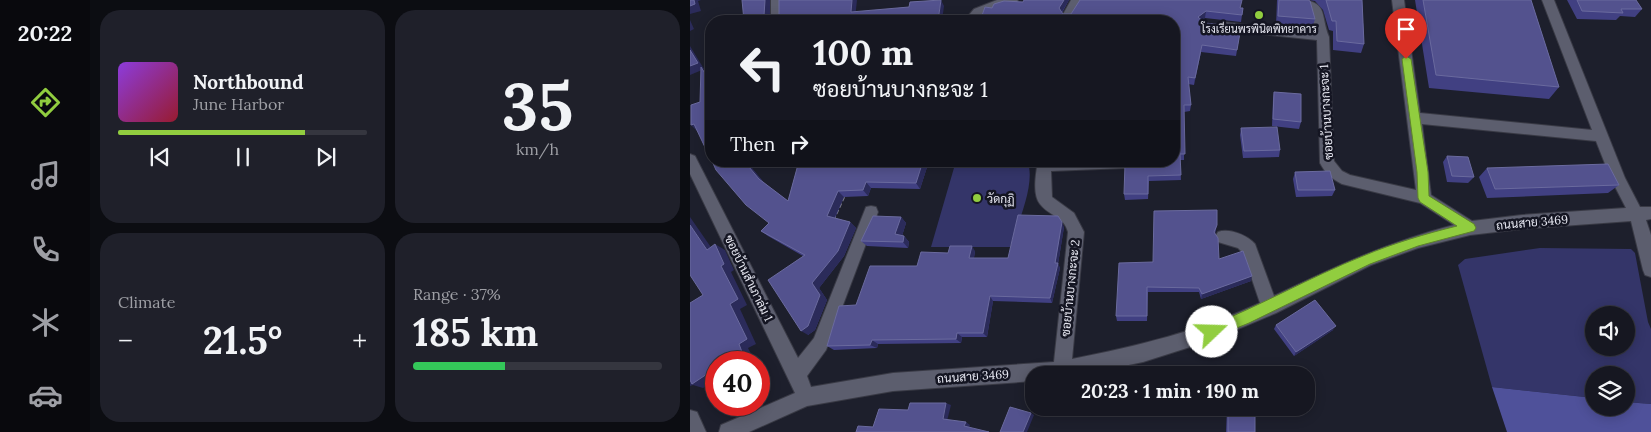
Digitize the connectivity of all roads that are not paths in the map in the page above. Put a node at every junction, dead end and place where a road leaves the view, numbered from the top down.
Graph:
1 (777, 0) edge
2 (1012, 0) edge
3 (1077, 0) edge
4 (1303, 0) edge
5 (1398, 0) edge
6 (1548, 0) edge
7 (777, 15) edge
8 (974, 15) edge
9 (1069, 15) edge
10 (1205, 24) edge
11 (1322, 37) junction
12 (1415, 118) junction
13 (1601, 136) junction
14 (690, 160) edge
15 (1044, 167) edge
16 (1424, 198) junction
17 (871, 212) dead end
18 (1643, 214) edge
19 (1470, 228) junction
20 (1222, 237) dead end
21 (1651, 270) edge
22 (1270, 307) junction
23 (1062, 366) edge
24 (1081, 366) edge
25 (1025, 373) edge
26 (797, 374) junction
27 (806, 397) junction
28 (690, 419) edge
29 (696, 432) edge
30 (728, 432) edge

1 - 7 street
2 - 8 street
3 - 9 street
4 - 11 street, ซอยบ้านบางกะจะ 1
5 - 12 street
6 - 13 street
10 - 11 street
11 - 16 street, ซอยบ้านบางกะจะ 1
12 - 13 street
12 - 16 street
13 - 18 street
14 - 26 street, ซอยบ้านสำเภาล่ม 1
15 - 23 street, ซอยบ้านบางกะจะ 2
16 - 19 street, ซอยบ้านบางกะจะ 1
17 - 26 street
18 - 19 street, ถนนสาย 3469
18 - 21 street
19 - 22 street, ถนนสาย 3469
20 - 22 street
22 - 24 street, ถนนสาย 3469
25 - 27 street, ถนนสาย 3469
26 - 27 street, ซอยบ้านสำเภาล่ม 1
27 - 30 street, ถนนสาย 3469
28 - 29 street

